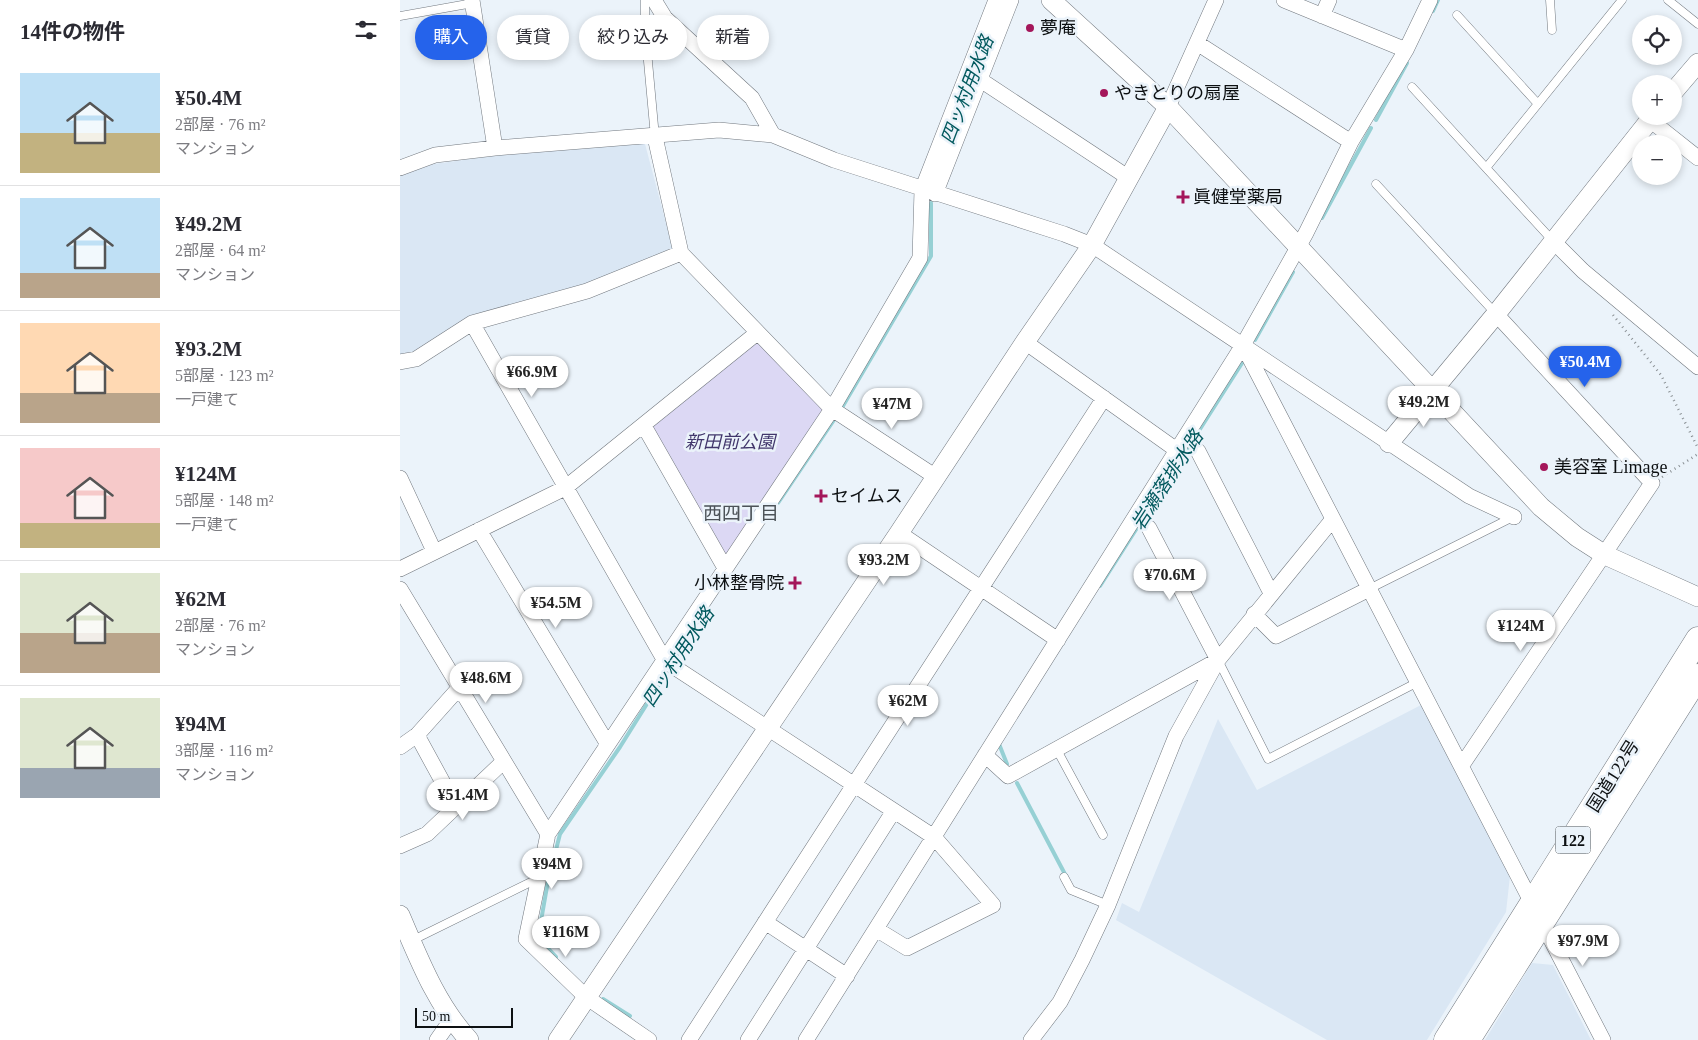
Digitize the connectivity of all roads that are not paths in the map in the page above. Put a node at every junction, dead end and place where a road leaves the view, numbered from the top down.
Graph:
1 (645, 0) edge
2 (654, 0) edge
3 (996, 0) edge
4 (1011, 0) edge
5 (1051, 0) edge
6 (1216, 0) edge
7 (1284, 0) edge
8 (1329, 0) edge
9 (1430, 0) edge
10 (1550, 0) edge
11 (1622, 0) edge
12 (1668, 0) edge
13 (472, 2) edge
14 (1457, 15) dead end
15 (400, 16) edge
16 (1322, 16) junction
17 (1698, 24) edge
18 (1552, 30) dead end
19 (1197, 43) junction
20 (1406, 50) junction
21 (1698, 63) edge
22 (979, 79) junction
23 (1682, 82) edge
24 (1412, 87) dead end
25 (1538, 104) junction
26 (1168, 107) junction
27 (1645, 125) edge
28 (1659, 125) edge
29 (773, 135) junction
30 (655, 137) junction
31 (1351, 142) junction
32 (495, 148) junction
33 (1698, 158) edge
34 (400, 168) edge
35 (1486, 168) junction
36 (1129, 178) junction
37 (1376, 184) dead end
38 (928, 192) junction
39 (1553, 241) junction
40 (1092, 246) junction
41 (1298, 246) junction
42 (681, 253) junction
43 (1496, 314) junction
44 (472, 323) junction
45 (757, 333) junction
46 (1025, 342) junction
47 (1243, 345) junction
48 (400, 362) edge
49 (1698, 368) edge
50 (1434, 390) junction
51 (1104, 398) junction
52 (832, 409) junction
53 (644, 426) junction
54 (1389, 443) junction
55 (1178, 451) junction
56 (1198, 451) dead end
57 (936, 477) junction
58 (400, 478) edge
59 (565, 488) junction
60 (1514, 516) joint
61 (1333, 519) junction
62 (1149, 528) dead end
63 (479, 530) junction
64 (899, 533) junction
65 (434, 551) junction
66 (1605, 555) junction
67 (725, 568) junction
68 (400, 569) edge
69 (980, 588) junction
70 (400, 589) edge
71 (1370, 589) junction
72 (1271, 593) junction
73 (1698, 597) edge
74 (1254, 614) junction
75 (1698, 639) edge
76 (1058, 640) junction
77 (1218, 660) junction
78 (664, 661) junction
79 (1698, 676) edge
80 (1418, 682) junction
81 (459, 688) junction
82 (767, 728) junction
83 (417, 735) junction
84 (607, 743) junction
85 (400, 747) edge
86 (1057, 750) junction
87 (986, 755) junction
88 (503, 762) junction
89 (1462, 765) junction
90 (853, 784) junction
91 (461, 803) junction
92 (893, 812) junction
93 (548, 834) junction
94 (1103, 835) dead end
95 (934, 838) junction
96 (400, 846) edge
97 (539, 878) junction
98 (1064, 878) dead end
99 (1108, 905) junction
100 (1538, 913) junction
101 (400, 915) edge
102 (765, 922) junction
103 (876, 929) junction
104 (411, 941) junction
105 (806, 949) junction
106 (847, 976) junction
107 (586, 997) junction
108 (451, 1020) junction
109 (437, 1040) edge
110 (469, 1040) edge
111 (558, 1040) edge
112 (649, 1040) edge
113 (689, 1040) edge
114 (748, 1040) edge
115 (806, 1040) edge
116 (1031, 1040) edge
117 (1446, 1040) edge
118 (1468, 1040) edge
119 (1603, 1040) edge

1 - 30 lane
2 - 29 street
3 - 38 street
4 - 22 street
5 - 26 street
6 - 19 street
7 - 16 street
8 - 16 street
9 - 20 street
10 - 18 lane
11 - 25 lane
12 - 17 lane
13 - 15 lane
13 - 32 street
14 - 25 lane
16 - 20 street
19 - 26 street
19 - 31 street
20 - 31 street
21 - 23 street
22 - 36 street
22 - 38 street
24 - 35 lane
25 - 35 lane
26 - 36 street
26 - 41 street
27 - 39 street
28 - 33 street
29 - 30 street
29 - 38 street
30 - 32 street
30 - 42 street
31 - 41 street
32 - 34 street
35 - 39 lane
36 - 40 street
37 - 43 lane
38 - 40 street
38 - 52 street
39 - 43 street
39 - 49 street
40 - 46 street
40 - 47 street
41 - 47 street
41 - 50 street
42 - 44 street
42 - 45 street
43 - 50 street
43 - 66 street
44 - 48 street
44 - 59 street
45 - 52 street
45 - 53 street
46 - 51 street
46 - 57 street
47 - 54 street
47 - 55 street
47 - 61 street
50 - 54 street
50 - 66 street
51 - 55 street
51 - 69 street
52 - 57 street
52 - 67 street
53 - 59 street
53 - 67 street
54 - 60 street
55 - 76 street
56 - 72 street
57 - 64 street
58 - 65 street
59 - 63 street
59 - 78 street
60 - 71 lane
61 - 71 street
61 - 72 street
62 - 77 street
63 - 65 street
63 - 84 street
64 - 69 street
64 - 82 street
65 - 68 street
66 - 73 street
66 - 89 street
67 - 78 street
69 - 76 street
69 - 90 street
70 - 81 street
71 - 74 street
71 - 80 street
72 - 74 street
74 - 77 street
75 - 100 highway, 国道122号 / 122
76 - 87 street
77 - 80 lane
77 - 86 street
77 - 99 street
78 - 82 street
78 - 84 street
79 - 100 highway, 国道122号 / 122
80 - 89 street
81 - 83 street
81 - 88 street
82 - 90 street
82 - 107 street
83 - 85 street
83 - 91 street
84 - 93 street
86 - 87 street
86 - 94 lane
87 - 95 street
88 - 91 street
88 - 93 street
89 - 100 street
90 - 92 street
90 - 102 street
91 - 96 street
92 - 95 street
92 - 105 street
93 - 97 street
95 - 103 street
95 - 103 street
97 - 104 lane
97 - 107 street
98 - 99 lane
99 - 116 street
100 - 117 highway, 国道122号 / 122
100 - 118 highway, 国道122号 / 122
100 - 119 street
101 - 104 street
102 - 105 street
102 - 113 street
103 - 106 street
104 - 108 street
105 - 106 street
105 - 114 street
106 - 115 street
107 - 111 street
107 - 112 street
108 - 109 street
108 - 110 street

